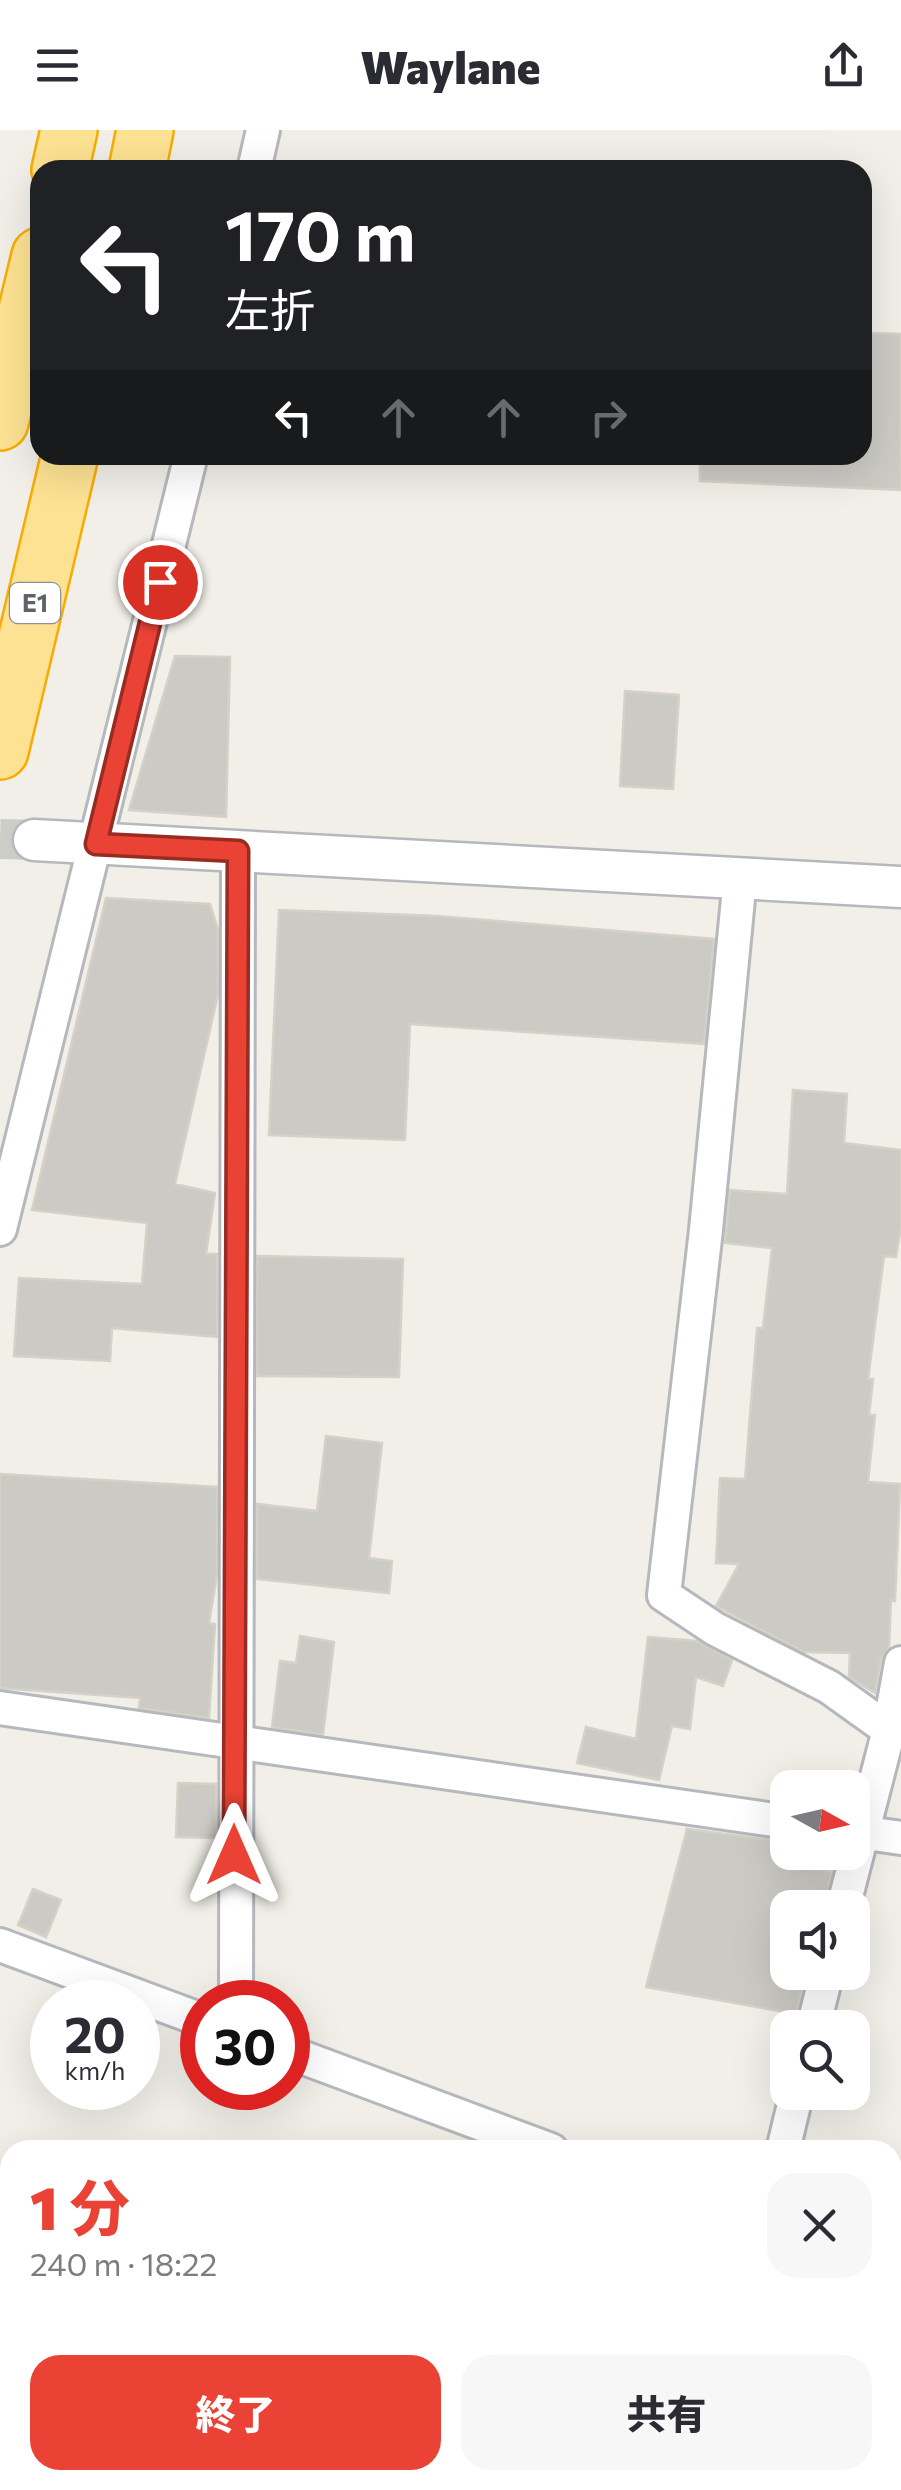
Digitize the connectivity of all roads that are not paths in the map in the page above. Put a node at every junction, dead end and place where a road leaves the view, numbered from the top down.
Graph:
1 (69, 130) edge
2 (146, 130) edge
3 (263, 130) edge
4 (62, 160) edge
5 (139, 160) edge
6 (256, 160) edge
7 (30, 298) edge
8 (0, 422) edge
9 (68, 465) edge
10 (188, 465) edge
11 (0, 751) edge
12 (34, 840) tunnel mouth
13 (96, 844) junction
14 (238, 851) junction
15 (740, 878) junction
16 (901, 888) edge
17 (0, 1229) edge
18 (901, 1663) edge
19 (0, 1708) edge
20 (889, 1730) junction
21 (234, 1744) junction
22 (870, 1791) edge
23 (770, 1819) edge
24 (870, 1834) edge
25 (901, 1838) edge
26 (0, 1946) edge
27 (236, 1980) edge
28 (180, 2012) edge
29 (310, 2060) edge
30 (793, 2110) edge
31 (524, 2140) edge
32 (786, 2140) edge

1 - 4 highway
2 - 5 highway
3 - 6 street
7 - 8 highway
9 - 11 highway, E1
10 - 13 street
12 - 13 street
13 - 14 street
13 - 17 street
14 - 15 street
14 - 21 street
15 - 16 street
15 - 20 street
18 - 20 street
19 - 21 street
20 - 22 street
21 - 23 street
21 - 27 street
24 - 25 street
26 - 28 street
29 - 31 street
30 - 32 street

